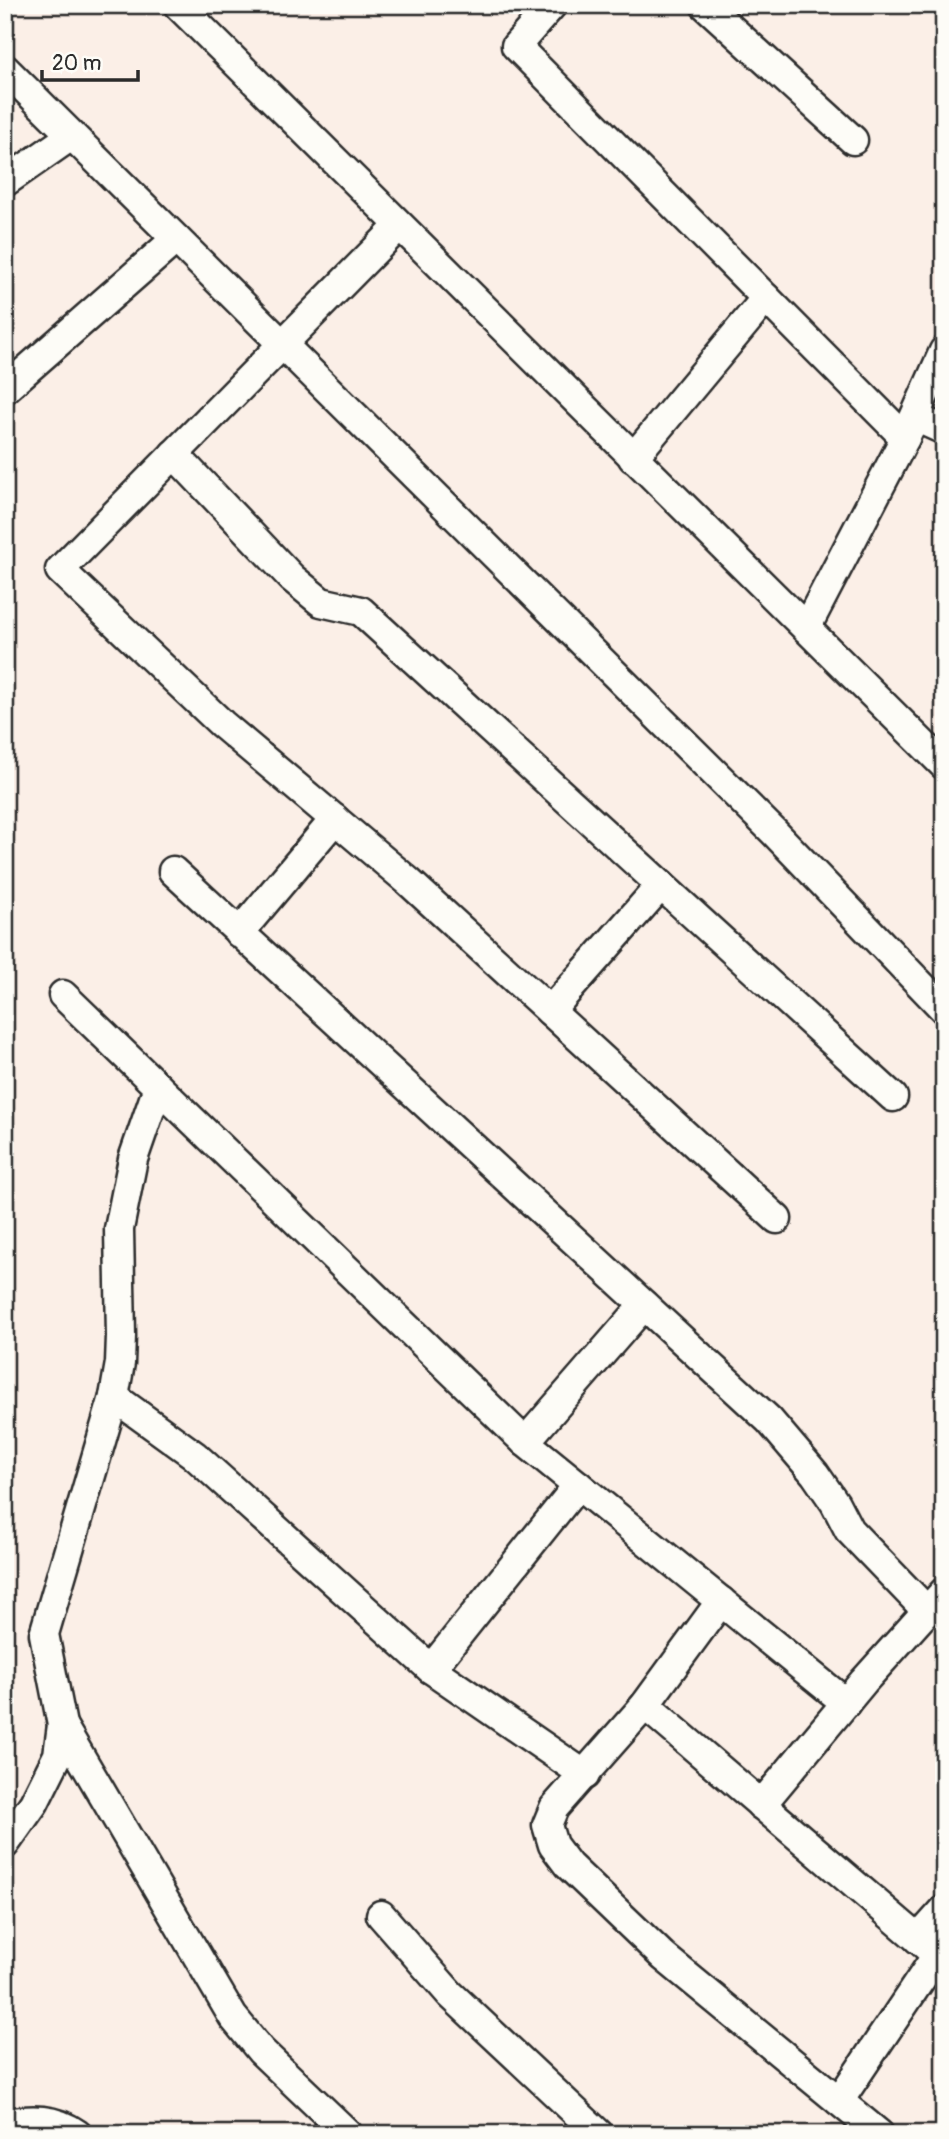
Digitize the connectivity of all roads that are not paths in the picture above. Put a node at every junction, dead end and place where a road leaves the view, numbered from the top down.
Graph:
1 (178, 5) edge
2 (552, 5) edge
3 (705, 5) edge
4 (5, 69) edge
5 (71, 136) junction
6 (853, 140) dead end
7 (5, 182) edge
8 (399, 226) junction
9 (176, 239) junction
10 (766, 298) junction
11 (283, 345) junction
12 (944, 351) edge
13 (5, 389) edge
14 (910, 428) junction
15 (944, 430) edge
16 (174, 454) junction
17 (633, 458) junction
18 (806, 628) junction
19 (944, 765) edge
20 (335, 819) junction
21 (173, 871) dead end
22 (661, 885) junction
23 (239, 933) junction
24 (63, 995) dead end
25 (944, 1009) edge
26 (550, 1011) junction
27 (158, 1087) junction
28 (893, 1097) dead end
29 (777, 1219) dead end
30 (644, 1305) junction
31 (114, 1397) junction
32 (525, 1441) junction
33 (578, 1485) junction
34 (721, 1601) junction
35 (936, 1602) edge
36 (431, 1669) junction
37 (846, 1703) junction
38 (645, 1705) junction
39 (62, 1725) junction
40 (585, 1775) junction
41 (761, 1805) junction
42 (5, 1844) edge
43 (944, 1910) edge
44 (381, 1915) dead end
45 (933, 1952) edge
46 (839, 2101) junction
47 (5, 2123) edge
48 (77, 2134) edge
49 (348, 2134) edge
50 (599, 2134) edge
51 (879, 2134) edge

1 - 8 street
2 - 10 street
3 - 6 street
4 - 5 street
5 - 7 street
5 - 9 street
8 - 11 street
8 - 17 street
9 - 11 street
9 - 13 street
10 - 14 street
10 - 17 street
11 - 16 street
11 - 25 street
12 - 14 street
14 - 15 street
14 - 18 street
16 - 20 street
16 - 22 street
17 - 18 street
18 - 19 street
20 - 23 street
20 - 26 street
21 - 23 street
22 - 26 street
22 - 28 street
23 - 30 street
24 - 27 street
26 - 29 street
27 - 31 street
27 - 32 street
30 - 32 street
30 - 35 street
31 - 36 street
31 - 39 street
32 - 33 street
33 - 34 street
33 - 36 street
34 - 37 street
34 - 38 street
35 - 37 street
36 - 40 street
37 - 41 street
38 - 40 street
38 - 41 street
39 - 42 street
39 - 49 street
40 - 46 street
41 - 45 street
43 - 45 street
44 - 50 street
45 - 46 street
46 - 51 street
47 - 48 street

